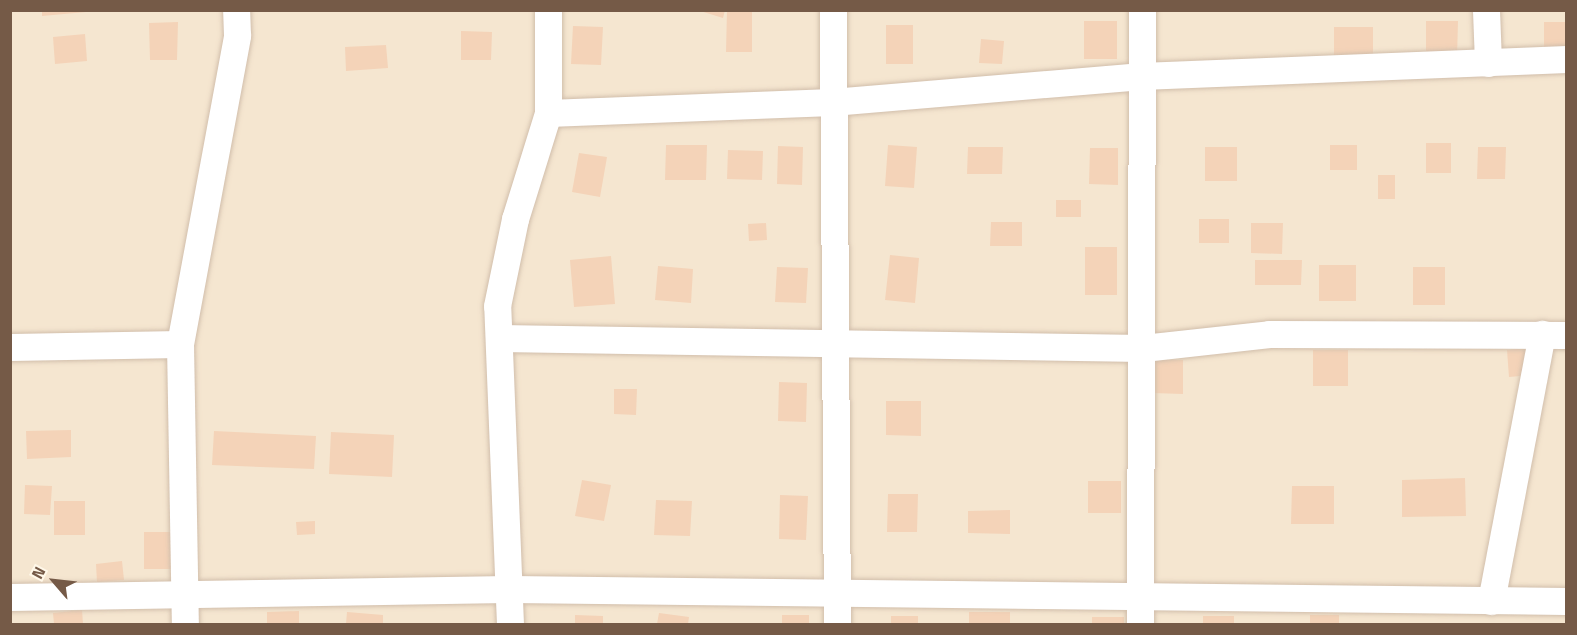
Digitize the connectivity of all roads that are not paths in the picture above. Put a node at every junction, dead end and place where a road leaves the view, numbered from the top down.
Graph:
1 (236, 10) edge
2 (548, 10) edge
3 (833, 10) edge
4 (1142, 10) edge
5 (1486, 10) edge
6 (1566, 59) edge
7 (1488, 63) junction
8 (1142, 76) junction
9 (832, 102) junction
10 (548, 113) junction
11 (1554, 335) edge
12 (499, 338) junction
13 (180, 344) junction
14 (832, 344) junction
15 (10, 347) edge
16 (1143, 348) junction
17 (510, 589) junction
18 (184, 596) junction
19 (836, 596) junction
20 (10, 597) edge
21 (1491, 601) junction
22 (1552, 609) edge
23 (1140, 612) edge
24 (185, 624) edge
25 (510, 624) edge
26 (837, 624) edge

1 - 13 street
2 - 10 street
3 - 9 street
4 - 8 street
5 - 7 street
6 - 7 street
7 - 8 street
8 - 9 street
8 - 16 street
9 - 10 street
9 - 14 street
10 - 12 street
11 - 16 street
11 - 21 street
12 - 14 street
12 - 17 street
13 - 15 street
13 - 18 street
14 - 16 street
14 - 19 street
16 - 23 street
17 - 18 street
17 - 19 street
17 - 25 street
18 - 20 street
18 - 24 street
19 - 23 street
19 - 26 street
21 - 22 street
21 - 23 street

